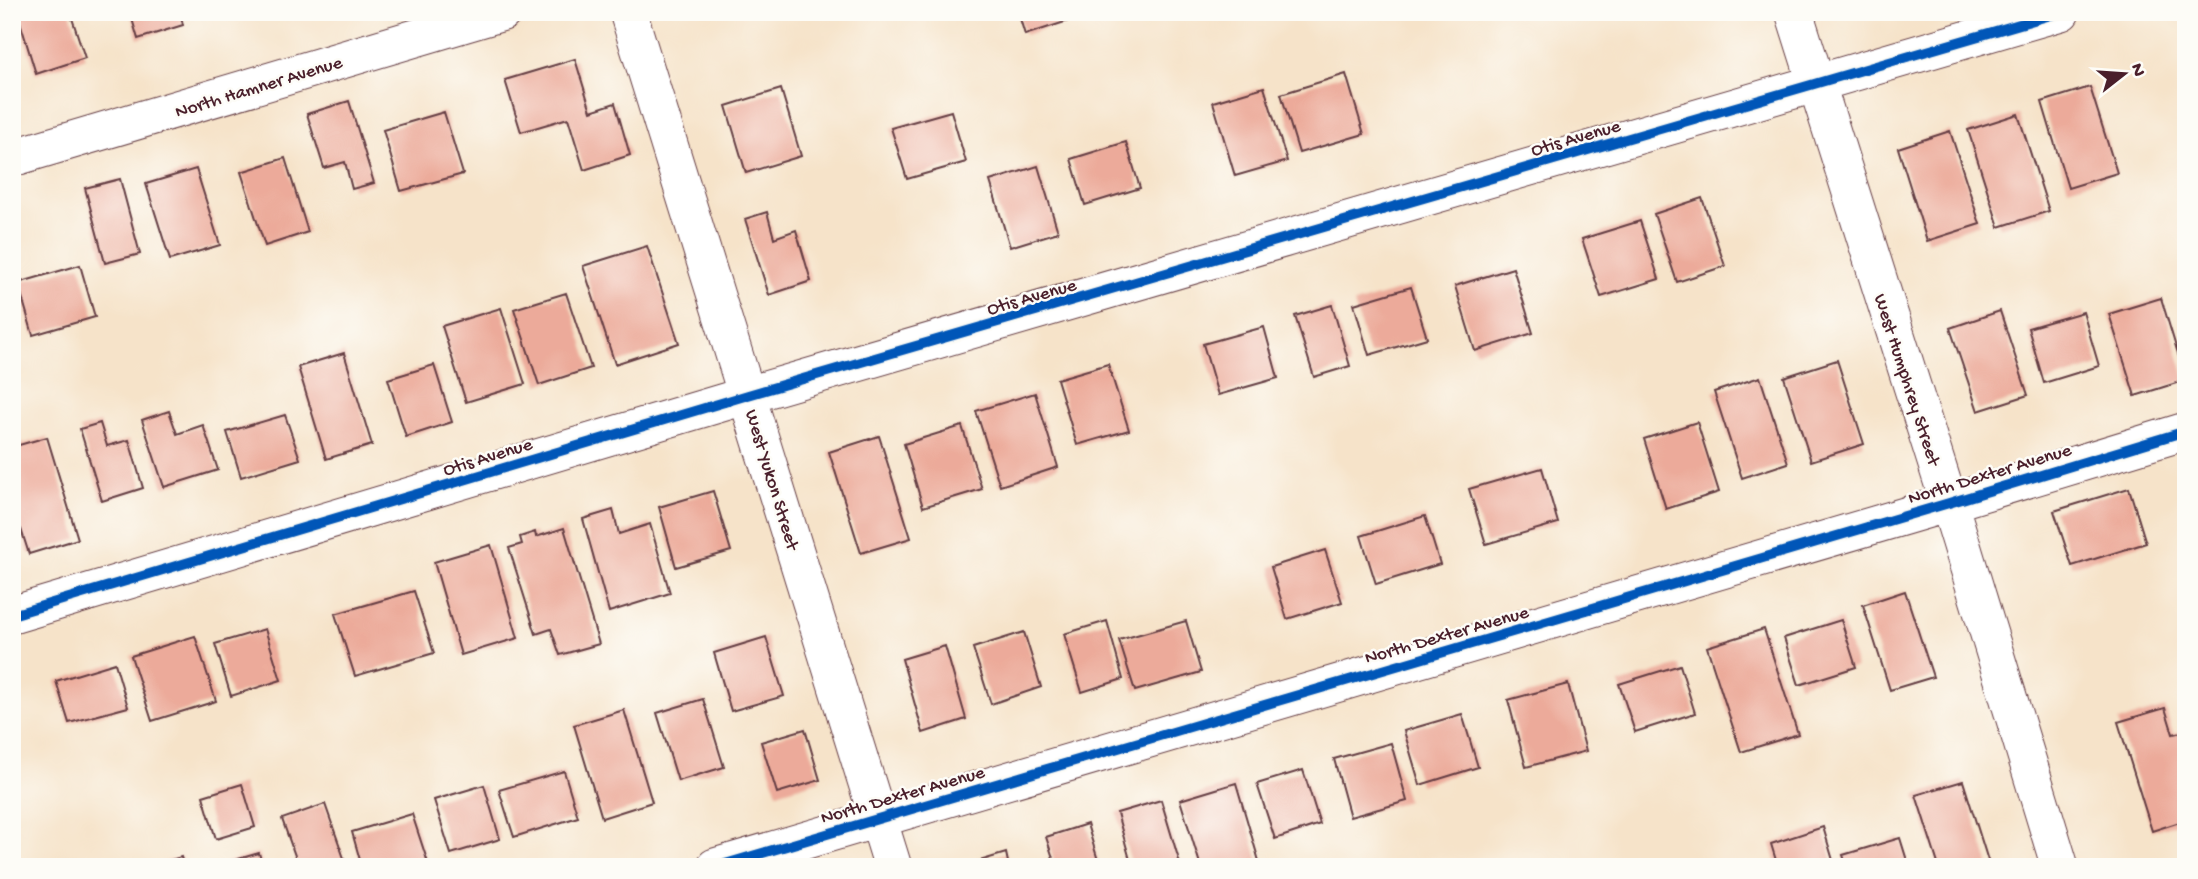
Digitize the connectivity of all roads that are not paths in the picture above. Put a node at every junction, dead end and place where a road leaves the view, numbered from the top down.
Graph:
1 (503, 12) edge
2 (628, 12) edge
3 (1794, 12) edge
4 (2061, 12) edge
5 (1816, 84) junction
6 (12, 158) edge
7 (748, 395) junction
8 (2186, 431) edge
9 (1949, 503) junction
10 (12, 615) edge
11 (878, 818) junction
12 (715, 867) edge
13 (893, 867) edge
14 (2060, 867) edge

1 - 6 street, North Hamner Avenue
2 - 7 street, West Yukon Street
3 - 5 street, West Humphrey Street
4 - 5 street, Otis Avenue
5 - 7 street, Otis Avenue
5 - 9 street, West Humphrey Street
7 - 10 street, Otis Avenue
7 - 11 street, West Yukon Street
8 - 9 street, North Dexter Avenue
9 - 11 street, North Dexter Avenue
9 - 14 street, West Humphrey Street
11 - 12 street, North Dexter Avenue
11 - 13 street, West Yukon Street

